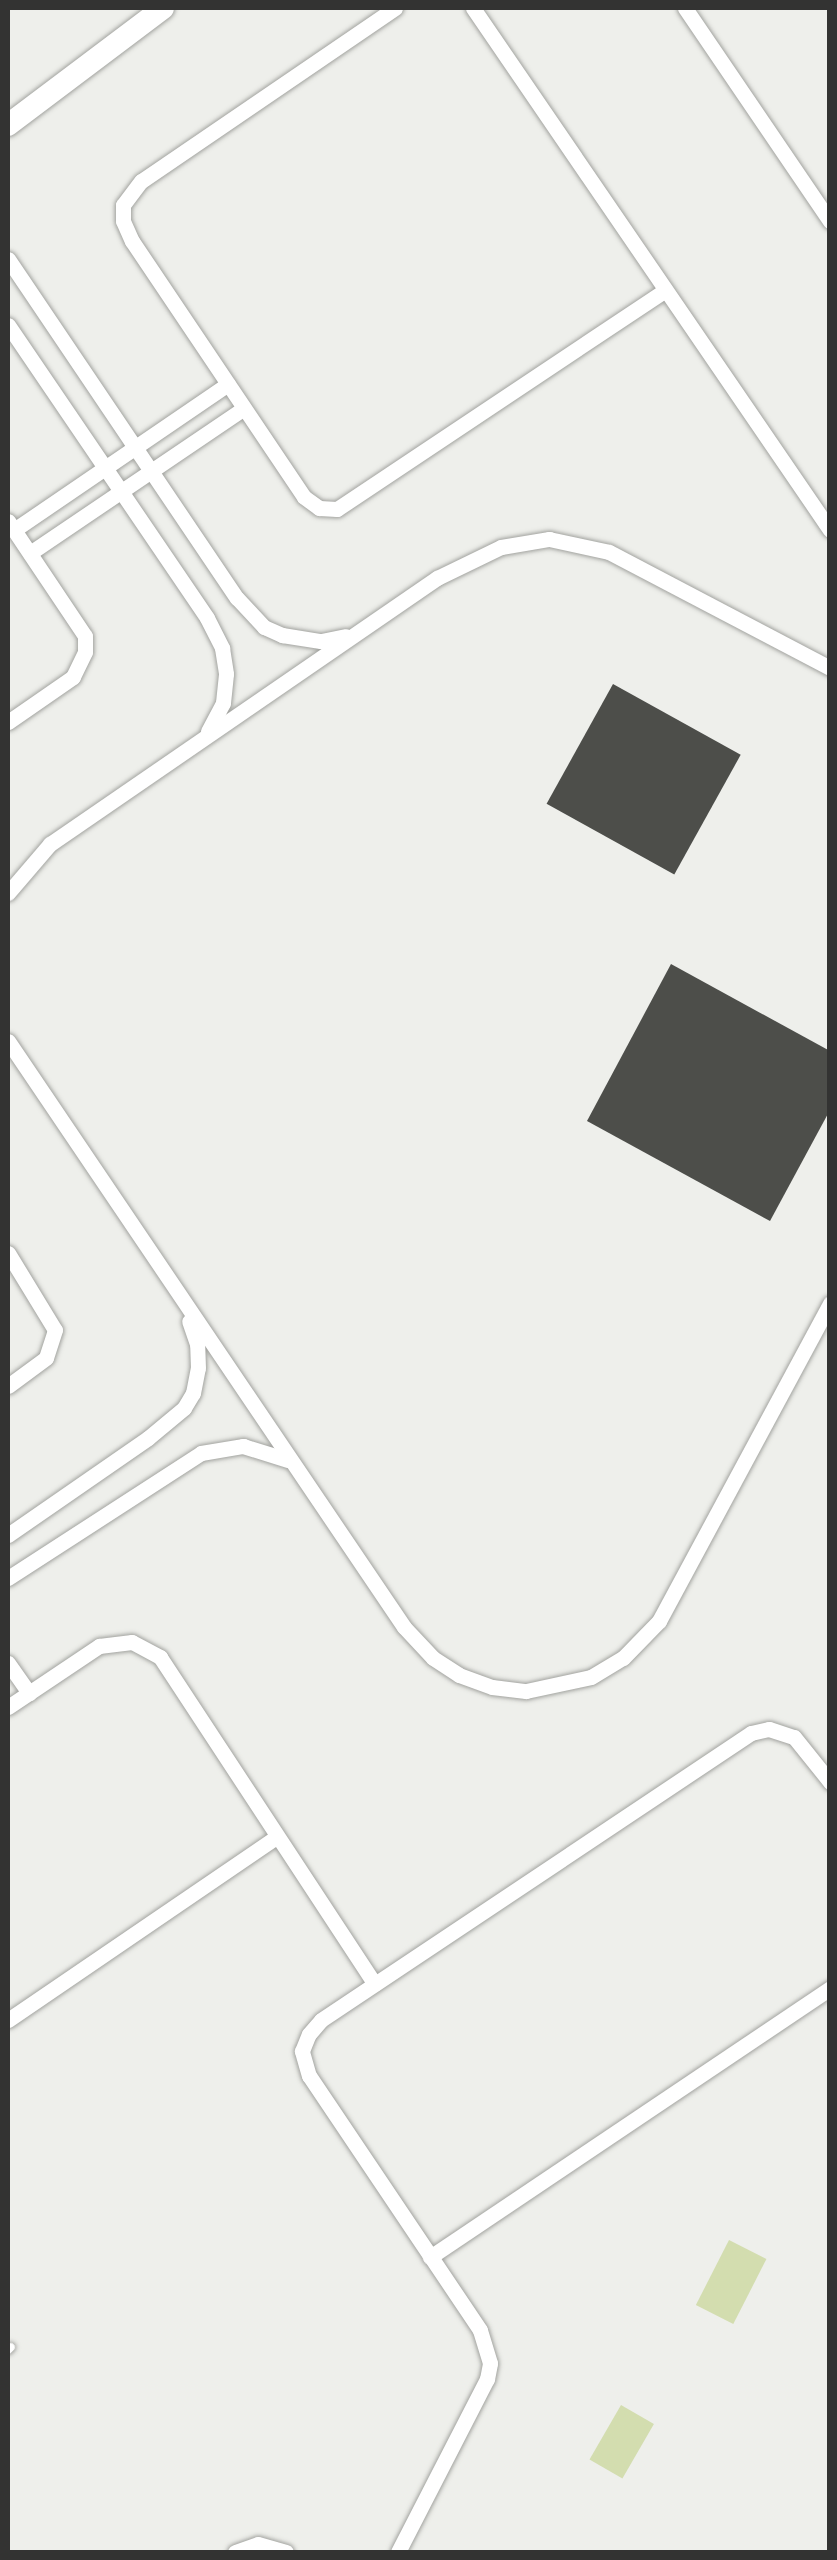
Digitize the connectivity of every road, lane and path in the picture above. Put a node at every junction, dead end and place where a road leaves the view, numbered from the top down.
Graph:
1 (163, 8) edge
2 (395, 8) edge
3 (473, 8) edge
4 (685, 8) edge
5 (8, 124) edge
6 (830, 221) edge
7 (8, 259) edge
8 (664, 290) junction
9 (8, 325) edge
10 (228, 384) junction
11 (244, 408) junction
12 (135, 448) junction
13 (105, 468) junction
14 (151, 471) junction
15 (121, 492) junction
16 (11, 525) edge
17 (830, 530) edge
18 (30, 553) junction
19 (355, 634) junction
20 (830, 668) edge
21 (8, 722) edge
22 (204, 738) junction
23 (8, 893) edge
24 (8, 1041) edge
25 (8, 1253) edge
26 (180, 1299) junction
27 (830, 1303) edge
28 (8, 1386) edge
29 (290, 1461) junction
30 (8, 1535) edge
31 (8, 1578) edge
32 (8, 1662) edge
33 (29, 1693) junction
34 (8, 1707) edge
35 (830, 1782) edge
36 (276, 1837) junction
37 (375, 1984) junction
38 (830, 1988) edge
39 (8, 2020) edge
40 (430, 2257) junction
41 (235, 2552) edge
42 (286, 2552) edge
43 (398, 2552) edge

1 - 5 main road
2 - 10 street
3 - 8 street
4 - 6 street
7 - 12 street
8 - 11 street
8 - 17 street
9 - 13 street
10 - 11 street
10 - 12 street
11 - 14 street
12 - 13 street
12 - 14 street
13 - 15 street
13 - 16 street
14 - 15 street
14 - 19 street
15 - 18 street
15 - 22 street
16 - 18 street
18 - 21 street
19 - 20 street
19 - 22 street
22 - 23 street
24 - 26 street
25 - 28 street
26 - 29 street
26 - 30 street
27 - 29 street
29 - 31 street
32 - 33 street
33 - 34 street
33 - 36 street
35 - 37 street
36 - 37 street
36 - 39 street
37 - 40 street
38 - 40 street
40 - 43 street
41 - 42 street

